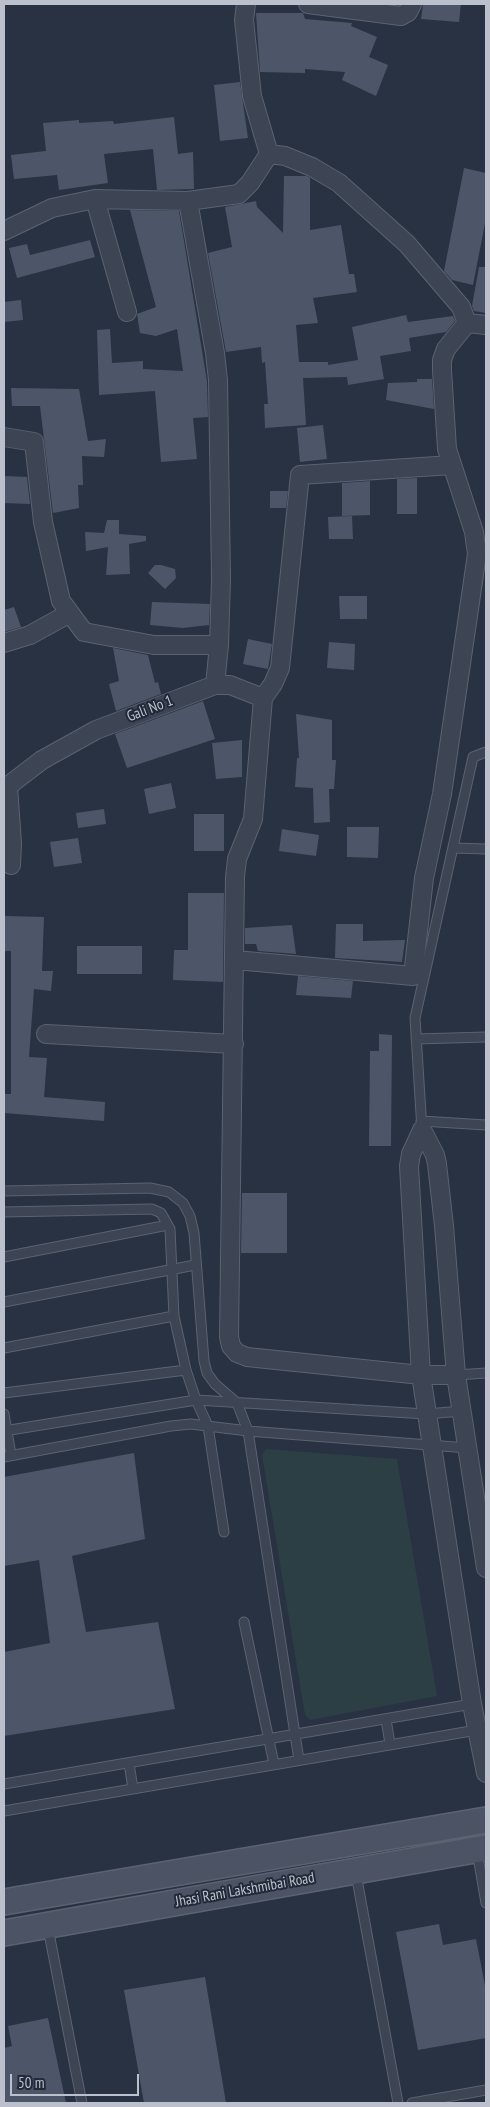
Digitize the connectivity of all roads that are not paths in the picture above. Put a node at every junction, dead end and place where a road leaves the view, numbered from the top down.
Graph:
1 (246, 4) edge
2 (308, 4) edge
3 (412, 4) edge
4 (269, 154) junction
5 (95, 199) junction
6 (188, 201) junction
7 (4, 231) edge
8 (127, 312) dead end
9 (467, 323) junction
10 (486, 325) edge
11 (4, 437) edge
12 (452, 465) junction
13 (70, 613) junction
14 (4, 643) edge
15 (219, 645) junction
16 (215, 685) junction
17 (263, 698) junction
18 (486, 752) edge
19 (6, 787) edge
20 (453, 848) junction
21 (486, 849) edge
22 (11, 865) dead end
23 (235, 960) junction
24 (46, 1034) dead end
25 (486, 1037) edge
26 (416, 1039) junction
27 (234, 1044) junction
28 (486, 1125) edge
29 (421, 1126) junction
30 (4, 1191) edge
31 (4, 1212) edge
32 (168, 1225) junction
33 (4, 1257) edge
34 (195, 1265) junction
35 (172, 1270) junction
36 (4, 1302) edge
37 (174, 1316) junction
38 (4, 1348) edge
39 (186, 1370) junction
40 (486, 1373) edge
41 (421, 1375) junction
42 (456, 1375) junction
43 (4, 1393) edge
44 (196, 1400) junction
45 (236, 1402) junction
46 (462, 1411) junction
47 (4, 1414) edge
48 (426, 1414) junction
49 (208, 1426) junction
50 (5, 1430) edge
51 (248, 1431) junction
52 (432, 1446) junction
53 (468, 1448) junction
54 (7, 1456) edge
55 (224, 1532) dead end
56 (486, 1568) edge
57 (244, 1622) dead end
58 (472, 1704) junction
59 (386, 1719) junction
60 (477, 1730) junction
61 (295, 1734) junction
62 (270, 1738) junction
63 (390, 1744) junction
64 (300, 1760) junction
65 (129, 1763) junction
66 (274, 1764) junction
67 (486, 1773) edge
68 (4, 1784) edge
69 (133, 1788) junction
70 (4, 1811) edge
71 (486, 1820) edge
72 (482, 1849) edge
73 (356, 1871) junction
74 (4, 1902) edge
75 (486, 1903) edge
76 (48, 1925) junction
77 (4, 1933) edge
78 (486, 2090) edge
79 (82, 2103) edge
80 (398, 2103) edge
81 (412, 2103) edge

1 - 4 street
2 - 3 street
4 - 6 street
4 - 9 street
5 - 6 street
5 - 7 street
5 - 8 street
6 - 15 street
9 - 10 street
9 - 12 street
11 - 13 street
12 - 17 street
12 - 23 street
13 - 14 street
13 - 15 street
15 - 16 street
16 - 17 street, Gali No 1
16 - 19 street, Gali No 1
17 - 23 street
18 - 20 lane
19 - 22 street
20 - 21 lane
20 - 26 lane
23 - 27 street
24 - 27 street
25 - 26 lane
26 - 29 lane
27 - 41 street
28 - 29 lane
29 - 41 street
29 - 42 street
30 - 34 lane
31 - 32 lane
32 - 33 lane
32 - 35 lane
34 - 35 lane
34 - 45 lane
35 - 36 lane
35 - 37 lane
37 - 38 lane
37 - 39 lane
39 - 43 lane
39 - 44 lane
40 - 42 lane
41 - 42 street
41 - 48 street
42 - 46 street
44 - 45 lane
44 - 49 lane
44 - 50 lane
45 - 48 lane
45 - 51 lane
46 - 48 lane
46 - 53 street
47 - 50 lane
48 - 52 street
49 - 51 lane
49 - 54 lane
49 - 55 lane
50 - 54 lane
51 - 52 lane
51 - 61 lane
52 - 53 lane
52 - 58 street
53 - 56 street
57 - 62 lane
58 - 59 lane
58 - 60 street
59 - 61 lane
59 - 63 lane
60 - 63 lane
60 - 67 street
61 - 62 lane
61 - 64 lane
62 - 65 lane
62 - 66 lane
63 - 64 lane
64 - 66 lane
65 - 68 lane
65 - 69 lane
66 - 69 lane
69 - 70 lane
71 - 74 main road, Jhasi Rani Lakshmibai Road
72 - 73 main road, Jhasi Rani Lakshmibai Road
72 - 75 lane
73 - 76 main road, Jhasi Rani Lakshmibai Road
73 - 80 lane
76 - 77 main road, Jhasi Rani Lakshmibai Road
76 - 79 lane
78 - 81 lane

